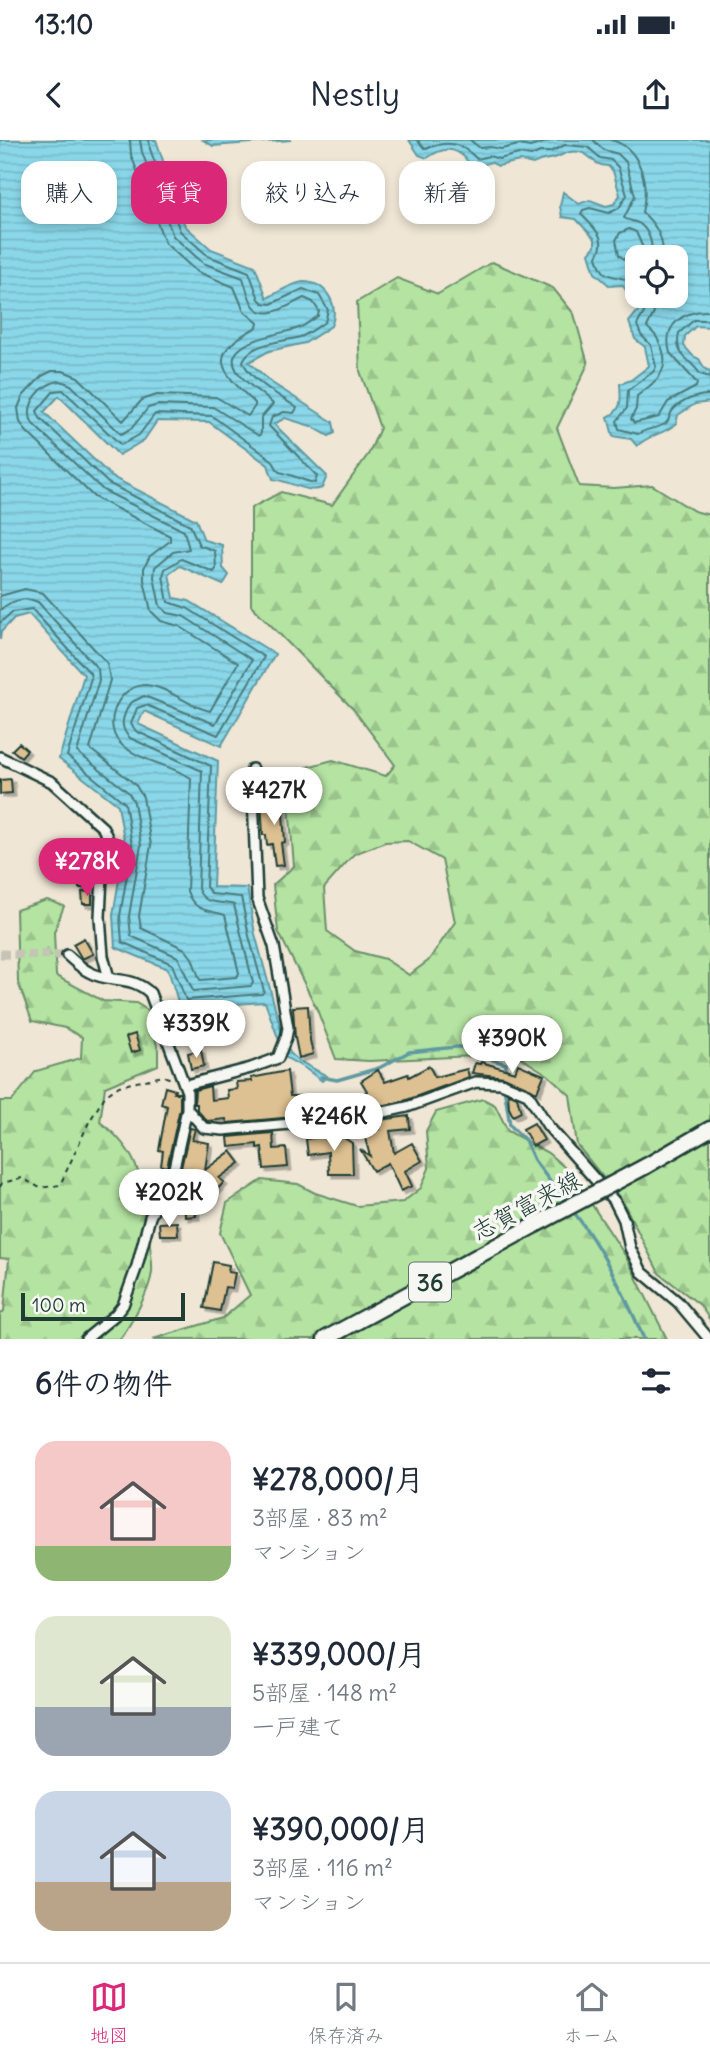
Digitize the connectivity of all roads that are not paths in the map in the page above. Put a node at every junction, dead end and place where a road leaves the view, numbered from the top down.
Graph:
1 (0, 757) edge
2 (252, 769) dead end
3 (67, 955) tunnel mouth
4 (109, 978) junction
5 (186, 1085) junction
6 (187, 1109) junction
7 (710, 1129) edge
8 (86, 1339) edge
9 (325, 1339) edge
10 (709, 1339) edge

1 - 4 street
2 - 5 street
3 - 4 street
4 - 5 street
5 - 6 street
6 - 8 street
6 - 10 street
7 - 9 main road, 志賀富来線 / 36, bridge

